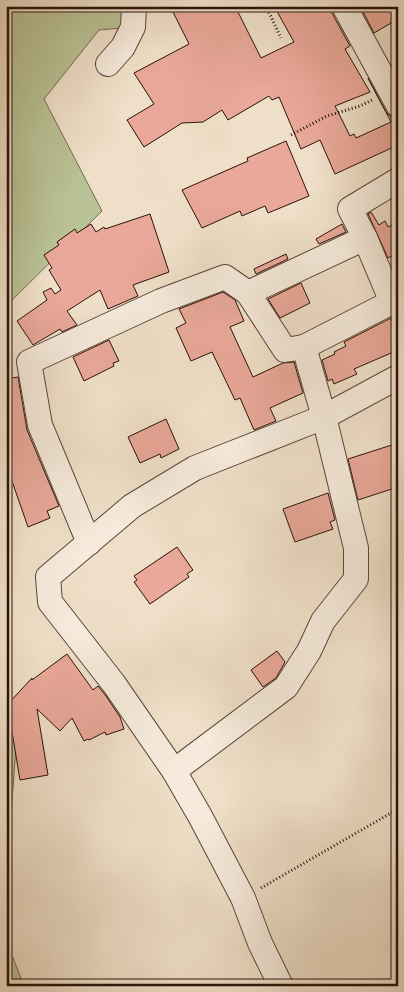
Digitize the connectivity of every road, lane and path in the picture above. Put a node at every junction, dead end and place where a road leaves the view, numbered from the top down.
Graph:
1 (134, 6) edge
2 (266, 6) edge
3 (344, 6) edge
4 (281, 38) dead end
5 (108, 64) dead end
6 (394, 98) edge
7 (291, 135) dead end
8 (398, 180) edge
9 (365, 238) junction
10 (248, 293) junction
11 (304, 347) junction
12 (398, 377) edge
13 (324, 417) junction
14 (89, 543) junction
15 (174, 771) junction
16 (398, 809) edge
17 (244, 898) junction
18 (281, 986) edge

1 - 5 street
2 - 4 path
3 - 6 street
6 - 7 path
8 - 9 street
9 - 10 street
9 - 11 street
10 - 11 street
10 - 14 street
11 - 13 street
12 - 13 street
13 - 14 street
13 - 15 street
14 - 15 street
15 - 17 street
16 - 17 path
17 - 18 street

